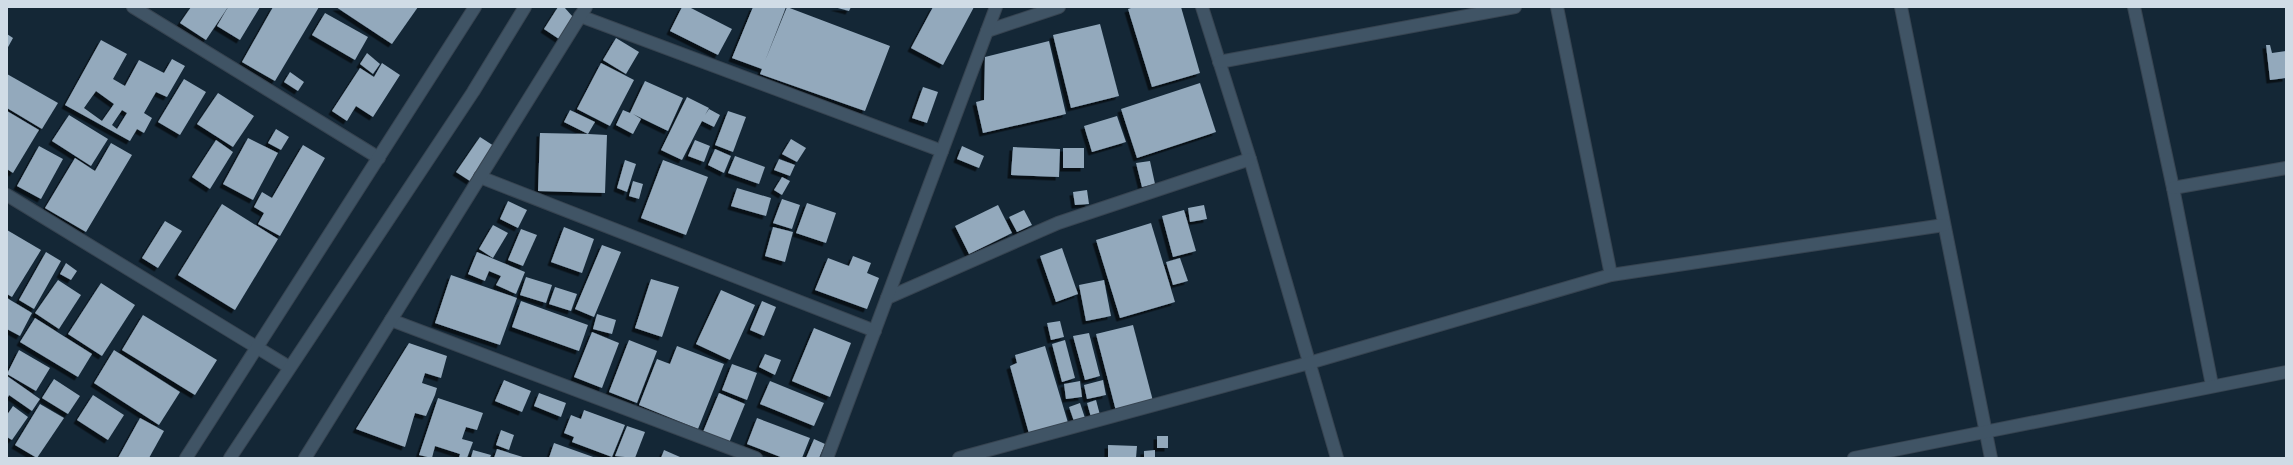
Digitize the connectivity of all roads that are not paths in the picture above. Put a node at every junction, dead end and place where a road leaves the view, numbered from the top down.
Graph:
1 (133, 7) edge
2 (475, 7) edge
3 (525, 7) edge
4 (996, 7) edge
5 (1059, 7) edge
6 (1202, 7) edge
7 (1516, 7) edge
8 (1556, 7) edge
9 (1900, 7) edge
10 (2134, 7) edge
11 (583, 11) edge
12 (1452, 13) edge
13 (987, 31) junction
14 (1219, 62) junction
15 (942, 151) junction
16 (379, 158) junction
17 (1250, 159) junction
18 (2286, 168) edge
19 (480, 177) junction
20 (2173, 188) junction
21 (7, 195) edge
22 (1944, 225) junction
23 (1611, 275) junction
24 (887, 298) junction
25 (391, 320) junction
26 (874, 331) junction
27 (257, 347) junction
28 (1309, 363) junction
29 (289, 366) junction
30 (2286, 372) edge
31 (2212, 385) junction
32 (1985, 430) junction
33 (186, 458) edge
34 (230, 458) edge
35 (305, 458) edge
36 (756, 458) edge
37 (827, 458) edge
38 (959, 458) edge
39 (1337, 458) edge
40 (1854, 458) edge
41 (1991, 458) edge

1 - 16 street
2 - 16 street
3 - 29 street
4 - 13 street
5 - 13 street
6 - 14 street
7 - 12 street
8 - 23 street
9 - 22 street
10 - 20 street
11 - 15 street
11 - 19 street
12 - 14 street
13 - 15 street
14 - 17 street
15 - 24 street
16 - 27 street
17 - 24 street
17 - 28 street
18 - 20 street
19 - 25 street
19 - 26 street
20 - 31 street
21 - 27 street
22 - 23 street
22 - 32 street
23 - 28 street
24 - 26 street
25 - 35 street
25 - 36 street
26 - 37 street
27 - 29 street
27 - 33 street
28 - 38 street
28 - 39 street
29 - 34 street
30 - 31 street
31 - 32 street
32 - 40 street
32 - 41 street

